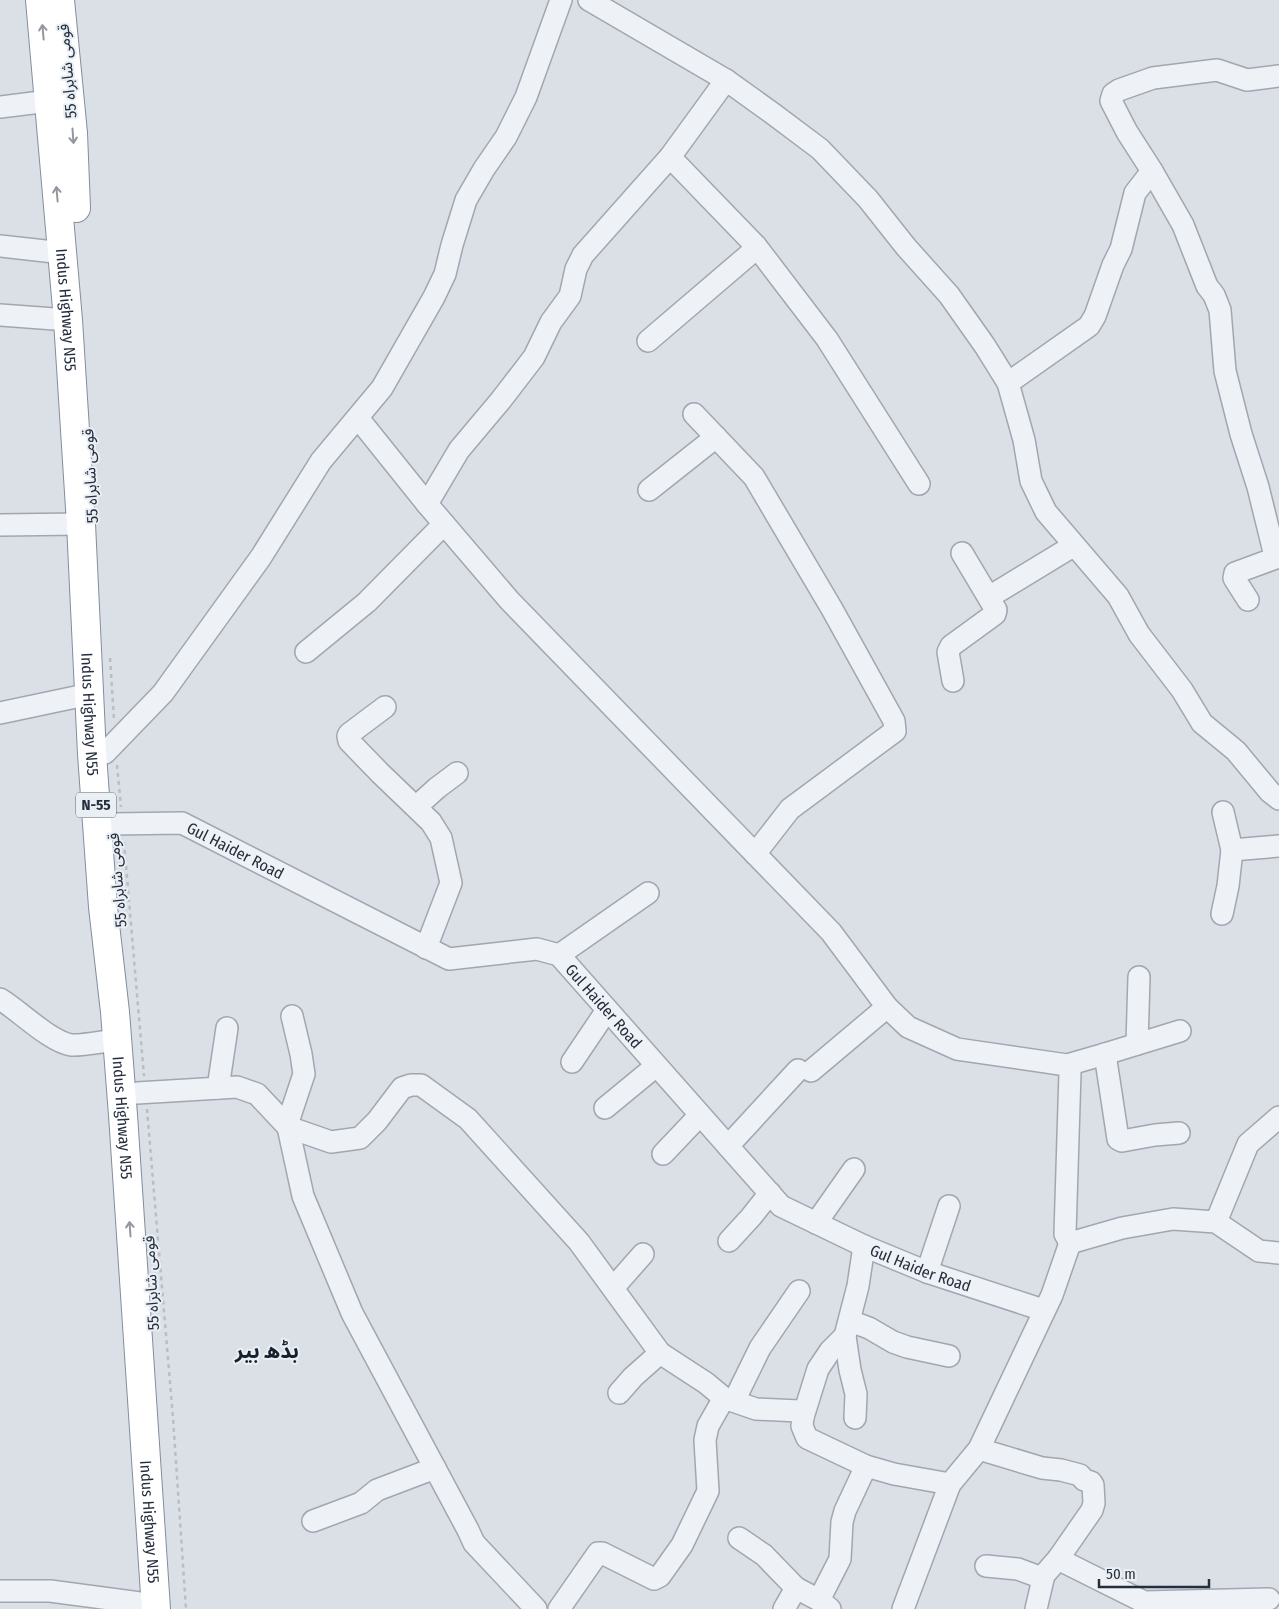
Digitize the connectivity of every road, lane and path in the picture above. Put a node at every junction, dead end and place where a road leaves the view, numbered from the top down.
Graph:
1 (40, 0) edge
2 (60, 0) edge
3 (561, 0) edge
4 (589, 0) edge
5 (1279, 76) edge
6 (726, 80) junction
7 (49, 101) junction
8 (0, 108) edge
9 (670, 157) junction
10 (1152, 171) junction
11 (0, 246) edge
12 (756, 246) junction
13 (63, 253) junction
14 (0, 315) edge
15 (68, 320) junction
16 (648, 341) dead end
17 (1008, 383) junction
18 (694, 414) dead end
19 (358, 418) junction
20 (716, 438) junction
21 (919, 484) dead end
22 (649, 490) dead end
23 (427, 504) junction
24 (81, 524) junction
25 (444, 524) junction
26 (0, 525) edge
27 (1073, 546) junction
28 (962, 553) dead end
29 (989, 596) junction
30 (1248, 600) dead end
31 (306, 652) dead end
32 (954, 681) dead end
33 (90, 694) junction
34 (386, 706) dead end
35 (0, 713) edge
36 (105, 753) junction
37 (458, 773) dead end
38 (1279, 799) edge
39 (416, 807) junction
40 (1223, 812) dead end
41 (112, 824) junction
42 (1279, 846) edge
43 (1232, 850) junction
44 (755, 854) junction
45 (648, 893) dead end
46 (1222, 914) dead end
47 (426, 948) junction
48 (559, 955) junction
49 (1139, 977) dead end
50 (0, 999) edge
51 (886, 1007) junction
52 (607, 1010) junction
53 (292, 1016) dead end
54 (227, 1028) dead end
55 (1180, 1031) dead end
56 (117, 1040) junction
57 (1137, 1044) junction
58 (1105, 1054) junction
59 (572, 1062) dead end
60 (1067, 1065) junction
61 (656, 1066) junction
62 (218, 1088) junction
63 (137, 1093) junction
64 (606, 1108) dead end
65 (700, 1115) junction
66 (1279, 1117) edge
67 (287, 1126) junction
68 (1179, 1133) dead end
69 (728, 1146) junction
70 (663, 1154) dead end
71 (854, 1169) dead end
72 (770, 1194) junction
73 (949, 1206) dead end
74 (1216, 1222) junction
75 (816, 1223) junction
76 (729, 1241) dead end
77 (1070, 1243) junction
78 (864, 1246) junction
79 (1279, 1253) edge
80 (643, 1254) dead end
81 (927, 1272) junction
82 (613, 1288) junction
83 (799, 1291) dead end
84 (1044, 1310) junction
85 (848, 1329) junction
86 (660, 1353) junction
87 (949, 1356) dead end
88 (619, 1393) dead end
89 (729, 1400) junction
90 (803, 1417) junction
91 (855, 1418) dead end
92 (979, 1449) junction
93 (866, 1466) junction
94 (434, 1468) junction
95 (950, 1484) junction
96 (313, 1521) dead end
97 (738, 1538) dead end
98 (1058, 1559) junction
99 (986, 1566) dead end
100 (1042, 1578) junction
101 (796, 1588) junction
102 (0, 1592) edge
103 (1269, 1599) dead end
104 (825, 1605) edge
105 (161, 1608) edge
106 (536, 1609) edge
107 (559, 1609) edge
108 (784, 1609) edge
109 (903, 1609) edge
110 (1036, 1609) edge

7 -> 1 highway, Indus Highway N55 / N-55
2 -> 36 highway, قومی شاہراہ 55 / N-55
3 - 19 street
4 - 6 street
5 - 10 street
6 - 9 street
6 - 17 street
7 - 8 street
13 -> 7 highway, Indus Highway N55 / N-55
9 - 12 street
9 - 23 street
10 - 17 street
10 - 30 street
11 - 13 street
12 - 16 street
12 - 21 street
13 - 15 highway, Indus Highway N55 / N-55
14 - 15 street
15 - 24 highway, Indus Highway N55 / N-55
17 - 27 street
18 - 20 street
19 - 23 street
19 - 36 street
20 - 22 street
20 - 44 street
23 - 25 street
24 - 26 street
24 - 33 highway, Indus Highway N55 / N-55
25 - 31 street
25 - 44 street
27 - 29 street
27 - 38 street
28 - 29 street
29 - 32 street
33 - 35 street
33 - 56 highway, Indus Highway N55 / N-55
34 - 39 street
36 - 41 highway, قومی شاہراہ 55 / N-55
37 - 39 street
39 - 47 street
40 - 43 street
41 - 47 street, Gul Haider Road
41 - 63 highway, قومی شاہراہ 55 / N-55
42 - 43 street
43 - 46 street
44 - 51 street
45 - 48 street
47 - 48 street, Gul Haider Road
48 - 52 street, Gul Haider Road
49 - 57 street
50 - 56 street
51 - 60 street
51 - 69 street
52 - 59 street
52 - 61 street, Gul Haider Road
53 - 67 street
54 - 62 street
55 - 57 street
105 -> 56 highway, Indus Highway N55 / N-55
57 - 58 street
58 - 60 street
58 - 68 street
60 - 77 street
61 - 64 street
61 - 65 street, Gul Haider Road
62 - 63 street
62 - 67 street
63 - 105 highway, قومی شاہراہ 55 / N-55
65 - 69 street, Gul Haider Road
65 - 70 street
66 - 74 street
67 - 82 street
67 - 94 street
69 - 72 street, Gul Haider Road
71 - 75 street
72 - 75 street, Gul Haider Road
72 - 76 street
73 - 81 street
74 - 77 street
74 - 79 street
75 - 78 street, Gul Haider Road
77 - 84 street
78 - 81 street, Gul Haider Road
78 - 85 street
80 - 82 street
81 - 84 street, Gul Haider Road
82 - 86 street
83 - 89 street
84 - 92 street
85 - 87 street
85 - 90 street
85 - 91 street
86 - 88 street
86 - 89 street
89 - 90 street
89 - 107 street
90 - 93 street
92 - 95 street
92 - 98 street
93 - 95 street
93 - 104 street
94 - 96 street
94 - 106 street
95 - 109 street
97 - 101 street
98 - 100 street
98 - 103 street
99 - 100 street
100 - 110 street
101 - 104 street
101 - 108 street
102 - 105 street

